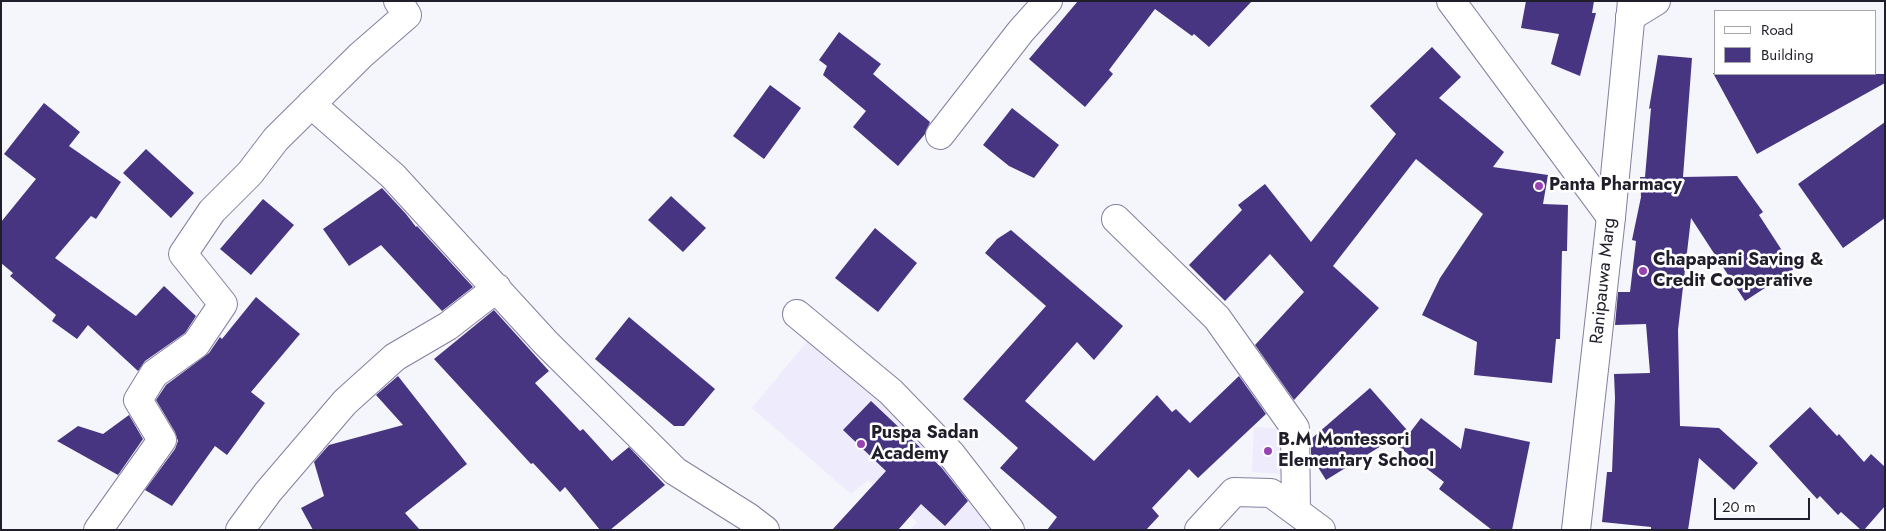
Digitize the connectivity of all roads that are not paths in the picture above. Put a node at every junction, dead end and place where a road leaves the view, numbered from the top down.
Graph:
1 (398, 1) edge
2 (1048, 1) edge
3 (1451, 1) edge
4 (1656, 1) edge
5 (1631, 9) edge
6 (311, 104) junction
7 (940, 135) dead end
8 (1611, 217) junction
9 (1116, 219) dead end
10 (497, 288) junction
11 (797, 314) dead end
12 (1296, 511) junction
13 (98, 530) edge
14 (240, 530) edge
15 (765, 530) edge
16 (1010, 530) edge
17 (1199, 530) edge
18 (1321, 530) edge
19 (1576, 530) edge

1 - 6 street
2 - 7 street
3 - 8 street
4 - 5 street
5 - 8 street, Ranipauwa Marg
6 - 10 street
6 - 13 street
8 - 19 street, Ranipauwa Marg
9 - 12 street
10 - 14 street
10 - 15 street
11 - 16 street
12 - 17 street
12 - 18 street

